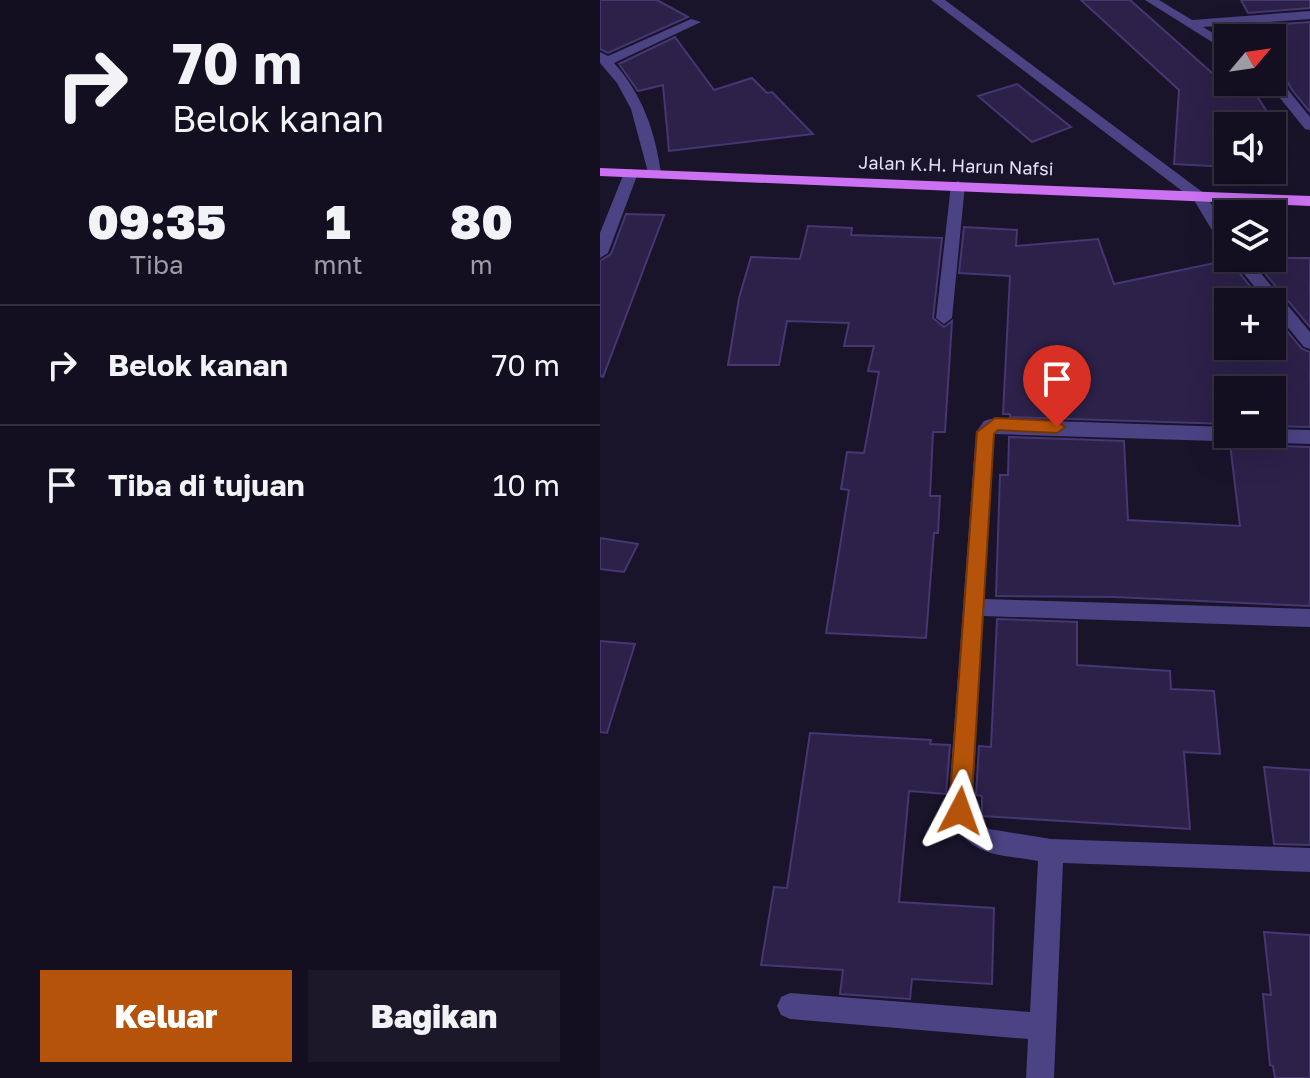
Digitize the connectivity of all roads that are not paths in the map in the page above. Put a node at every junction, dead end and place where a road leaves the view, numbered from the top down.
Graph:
1 (937, 0) edge
2 (1151, 0) edge
3 (1310, 15) edge
4 (695, 22) dead end
5 (1190, 24) junction
6 (1214, 39) edge
7 (603, 59) edge
8 (1286, 96) edge
9 (1310, 126) edge
10 (600, 172) edge
11 (631, 173) junction
12 (654, 173) junction
13 (958, 185) junction
14 (1200, 197) junction
15 (1310, 201) edge
16 (1214, 220) edge
17 (600, 253) edge
18 (1251, 272) edge
19 (944, 318) dead end
20 (1310, 343) edge
21 (1310, 437) edge
22 (975, 607) junction
23 (1310, 618) edge
24 (1051, 851) junction
25 (1310, 860) edge
26 (790, 1006) dead end
27 (1040, 1026) junction
28 (1040, 1078) edge

1 - 14 street
2 - 5 street
3 - 5 street
4 - 7 street
5 - 6 street
7 - 12 street
8 - 9 street
10 - 11 main road, Jalan K.H. Harun Nafsi
11 - 12 main road, Jalan K.H. Harun Nafsi
11 - 17 street
12 - 13 main road, Jalan K.H. Harun Nafsi
13 - 14 main road, Jalan K.H. Harun Nafsi
13 - 19 street
14 - 15 main road, Jalan K.H. Harun Nafsi
14 - 16 street
18 - 20 street
21 - 22 street
22 - 23 street
22 - 24 street
24 - 25 street
24 - 27 street
26 - 27 street
27 - 28 street

